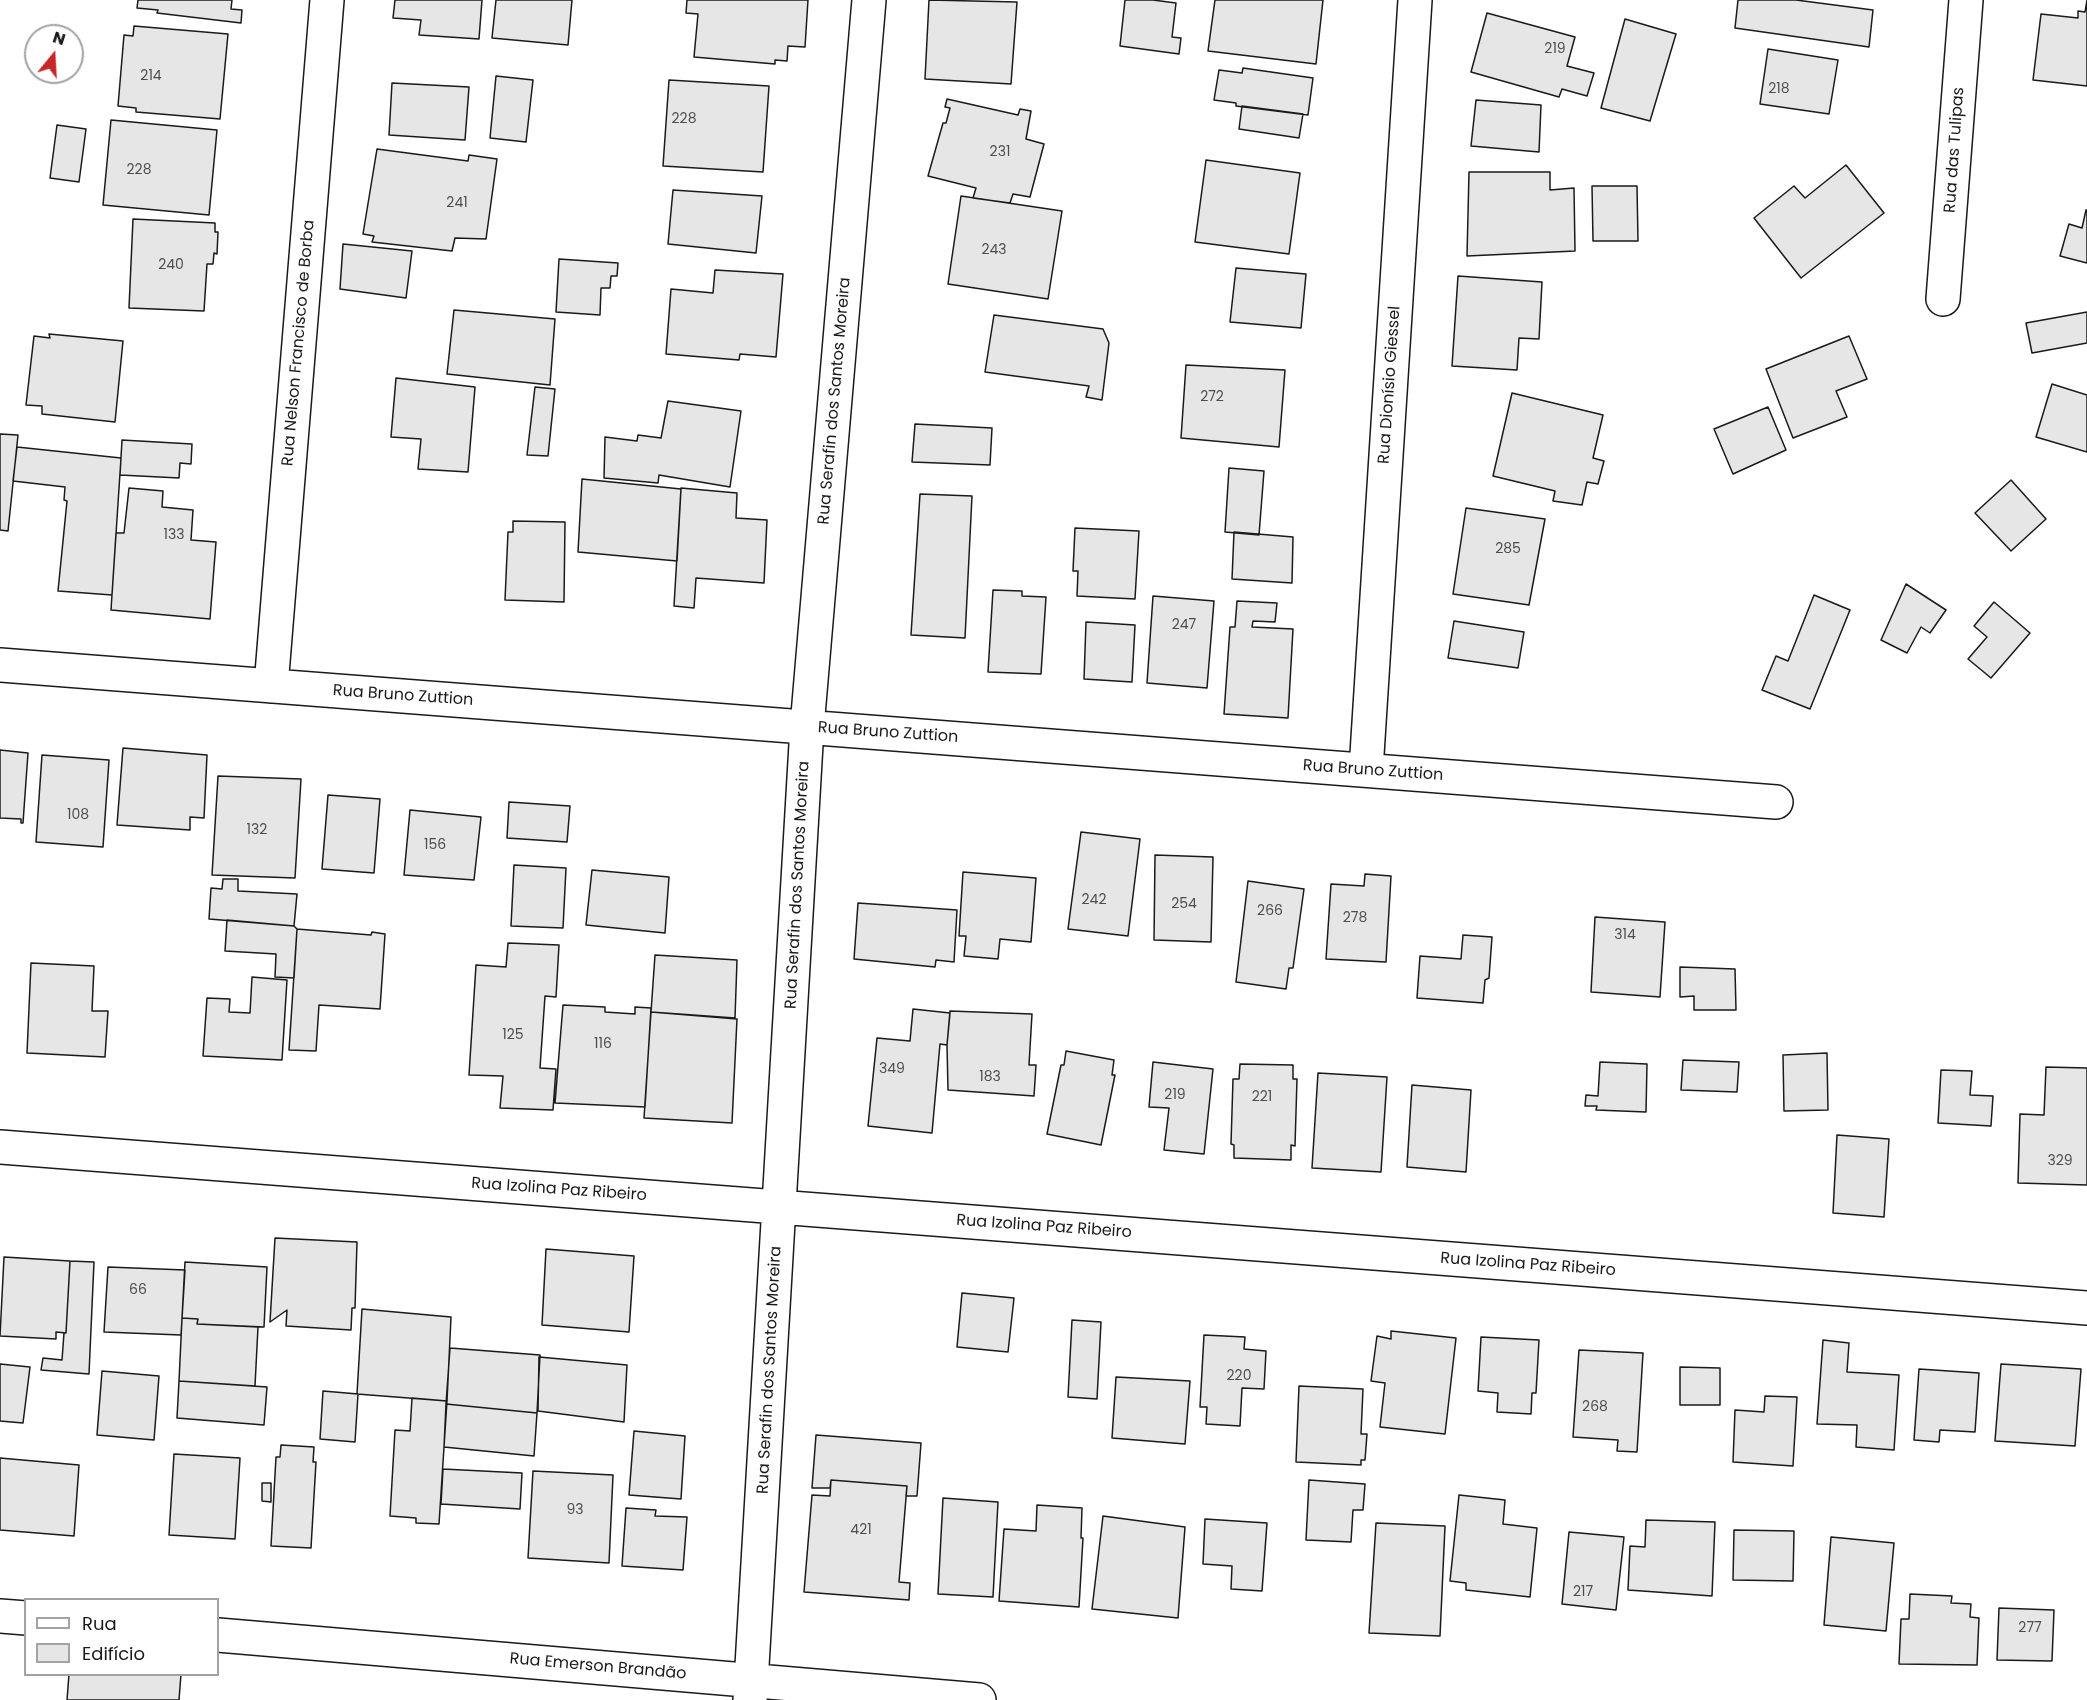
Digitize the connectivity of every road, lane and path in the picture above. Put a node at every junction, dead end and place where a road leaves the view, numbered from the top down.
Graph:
1 (327, 0) edge
2 (869, 0) edge
3 (1415, 0) edge
4 (1966, 0) edge
5 (1943, 300) dead end
6 (0, 665) edge
7 (271, 686) junction
8 (807, 727) junction
9 (1366, 770) junction
10 (1776, 802) dead end
11 (0, 1147) edge
12 (779, 1207) junction
13 (2087, 1308) edge
14 (0, 1616) edge
15 (24, 1618) edge
16 (219, 1635) edge
17 (751, 1690) edge
18 (979, 1700) edge

1 - 7 street, Rua Nelson Francisco de Borba
2 - 8 street, Rua Serafin dos Santos Moreira
3 - 9 street, Rua Dionísio Giessel
4 - 5 street, Rua das Tulipas
6 - 7 street, Rua Bruno Zuttion
7 - 8 street, Rua Bruno Zuttion
8 - 9 street, Rua Bruno Zuttion
8 - 12 street, Rua Serafin dos Santos Moreira
9 - 10 street, Rua Bruno Zuttion
11 - 12 street, Rua Izolina Paz Ribeiro
12 - 13 street, Rua Izolina Paz Ribeiro
12 - 17 street, Rua Serafin dos Santos Moreira
14 - 15 street
16 - 17 street, Rua Emerson Brandão
17 - 18 street, Rua Emerson Brandão

